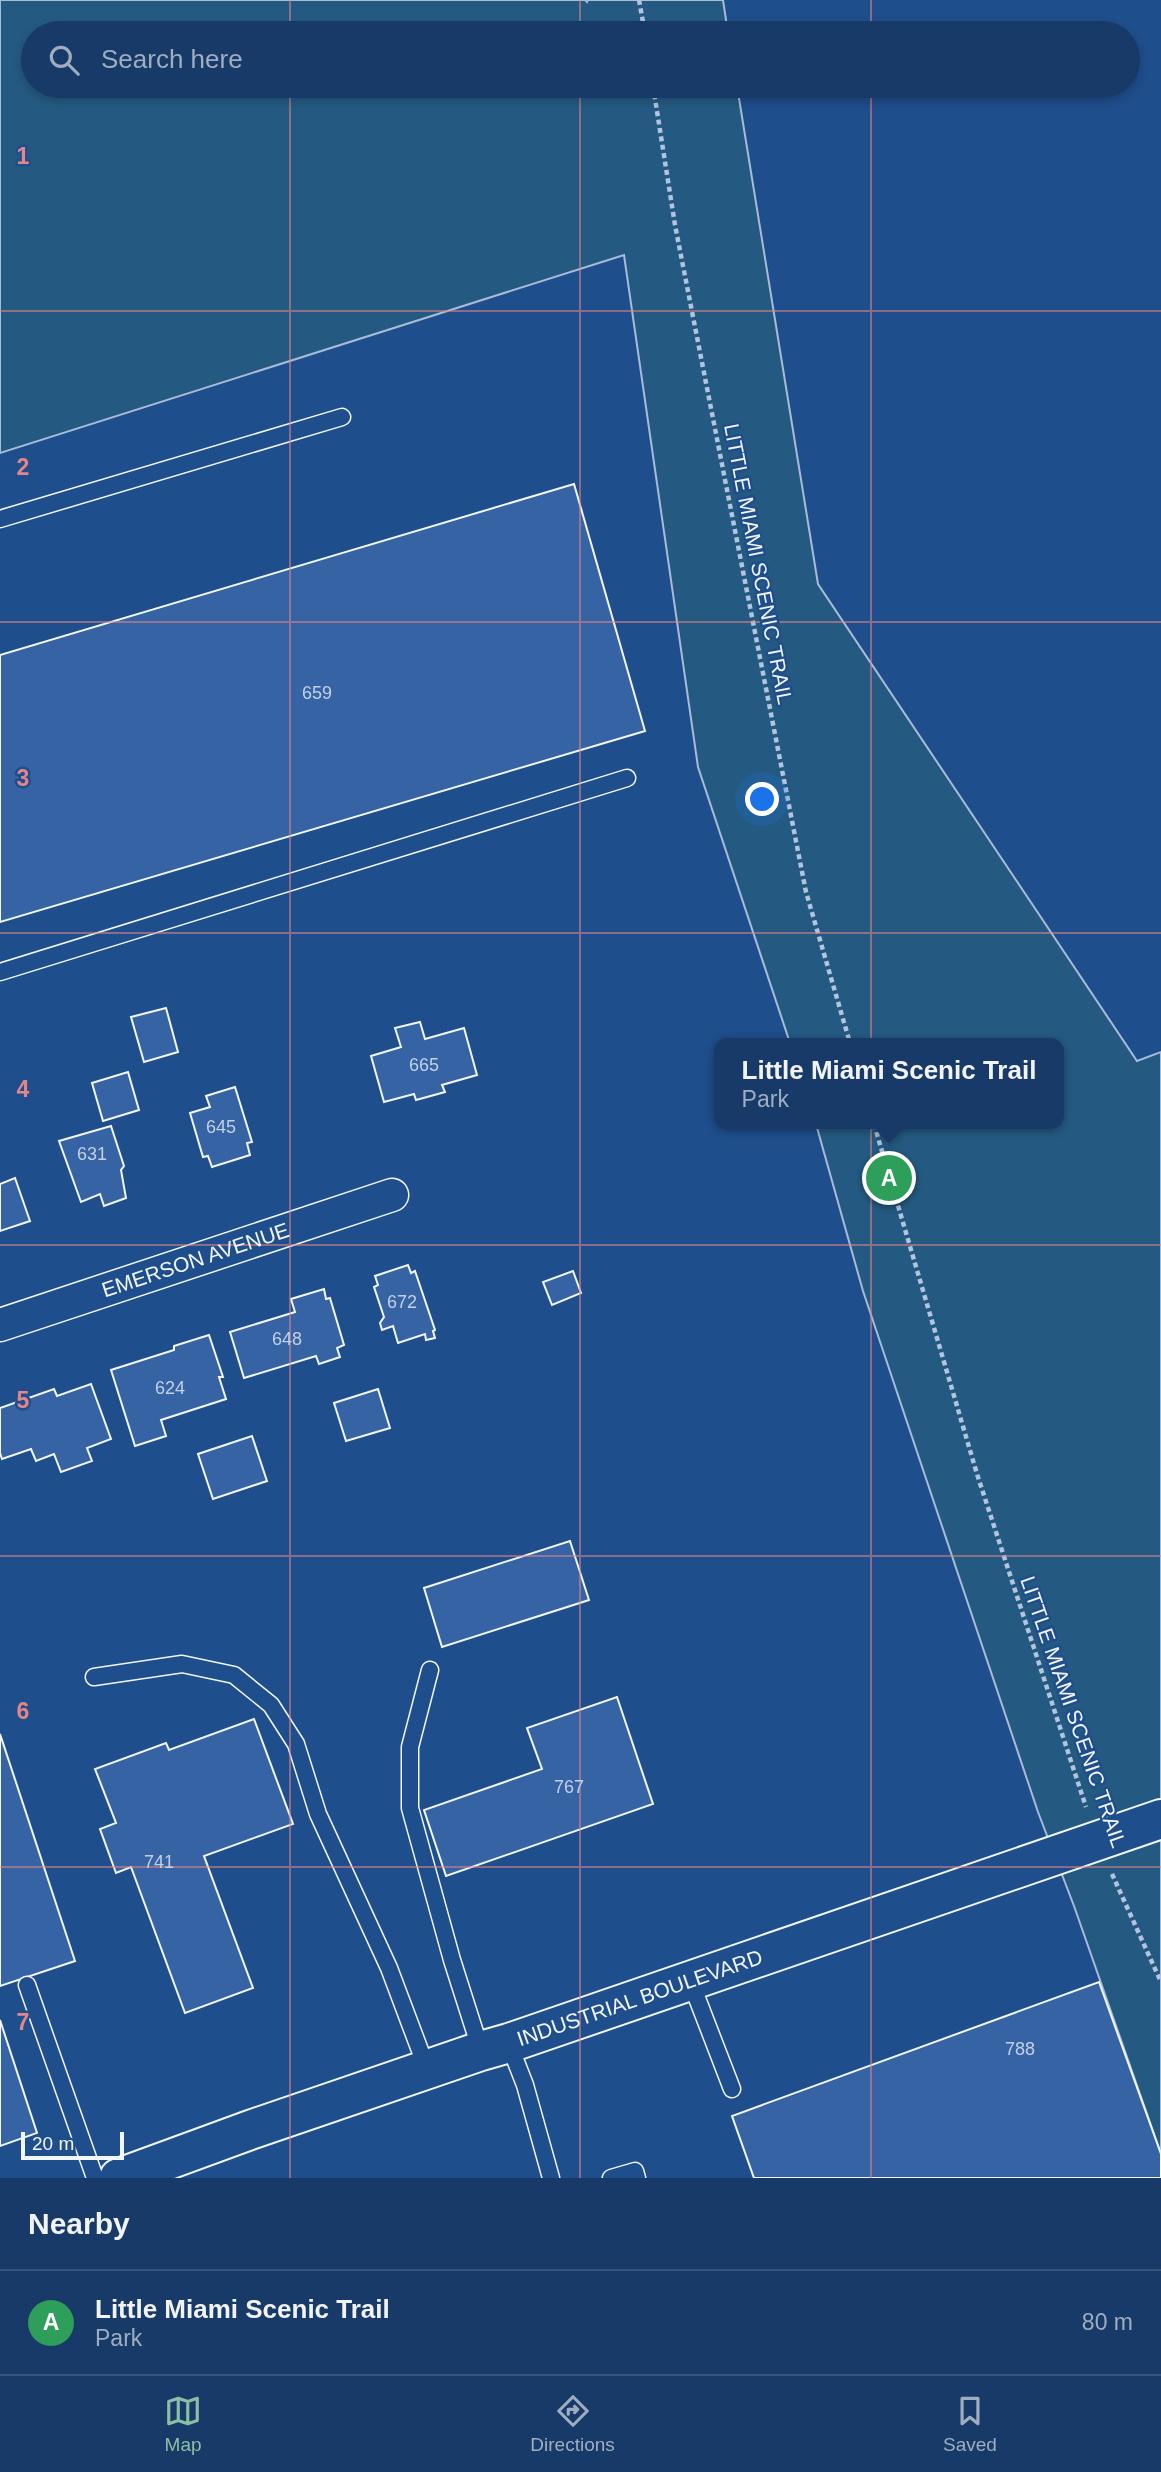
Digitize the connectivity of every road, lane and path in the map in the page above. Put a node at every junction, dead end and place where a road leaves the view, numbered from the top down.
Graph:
1 (639, 0) edge
2 (643, 21) edge
3 (655, 98) edge
4 (342, 417) dead end
5 (0, 519) edge
6 (627, 778) dead end
7 (0, 972) edge
8 (849, 1038) edge
9 (875, 1129) edge
10 (392, 1195) dead end
11 (0, 1325) edge
12 (430, 1671) dead end
13 (94, 1676) dead end
14 (1161, 1819) edge
15 (1097, 1840) junction
16 (690, 1980) junction
17 (1161, 1982) edge
18 (27, 1985) dead end
19 (495, 2047) junction
20 (427, 2069) junction
21 (732, 2089) dead end
22 (95, 2178) edge
23 (119, 2178) edge
24 (551, 2178) edge
25 (611, 2178) edge
26 (637, 2178) edge

1 - 2 path
3 - 8 path, LITTLE MIAMI SCENIC TRAIL
4 - 5 lane
6 - 7 lane
9 - 15 path, LITTLE MIAMI SCENIC TRAIL
10 - 11 street, EMERSON AVENUE
12 - 19 lane
13 - 20 lane
14 - 15 street, INDUSTRIAL BOULEVARD
15 - 16 street, INDUSTRIAL BOULEVARD
15 - 17 path, LITTLE MIAMI SCENIC TRAIL
16 - 19 street, INDUSTRIAL BOULEVARD
16 - 21 lane
18 - 22 lane
19 - 20 street, INDUSTRIAL BOULEVARD
19 - 24 lane
20 - 23 street, INDUSTRIAL BOULEVARD
25 - 26 lane

